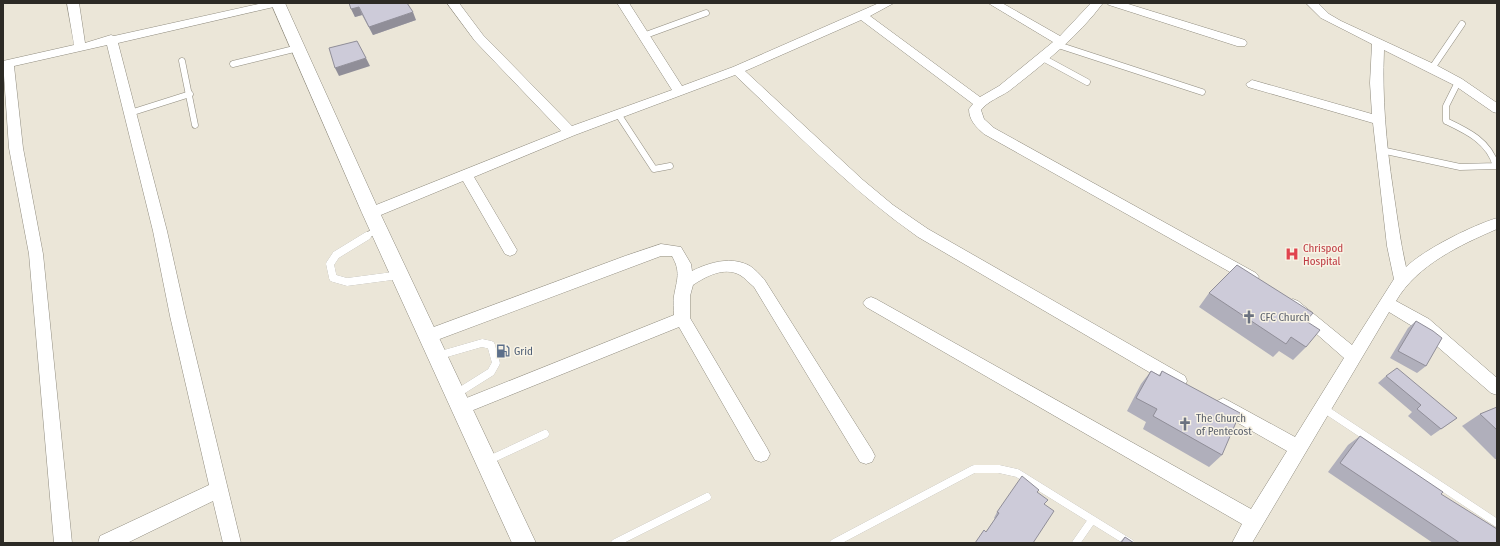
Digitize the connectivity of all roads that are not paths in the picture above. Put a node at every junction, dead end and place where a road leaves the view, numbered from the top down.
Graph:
1 (73, 3) edge
2 (278, 3) edge
3 (453, 3) edge
4 (623, 3) edge
5 (888, 3) edge
6 (994, 3) edge
7 (1097, 3) edge
8 (1113, 3) edge
9 (1312, 3) edge
10 (706, 13) dead end
11 (863, 16) junction
12 (1462, 24) dead end
13 (643, 36) junction
14 (111, 39) junction
15 (1378, 42) junction
16 (1242, 43) dead end
17 (1060, 44) junction
18 (80, 47) junction
19 (298, 48) junction
20 (1041, 57) junction
21 (182, 61) dead end
22 (5, 64) edge
23 (233, 64) dead end
24 (1432, 68) junction
25 (737, 70) junction
26 (1087, 82) dead end
27 (1458, 82) junction
28 (1252, 84) dead end
29 (680, 92) junction
30 (1202, 92) dead end
31 (190, 94) junction
32 (980, 104) junction
33 (1497, 109) edge
34 (130, 113) junction
35 (618, 114) junction
36 (1380, 121) junction
37 (195, 125) dead end
38 (570, 132) junction
39 (1381, 150) junction
40 (670, 166) dead end
41 (466, 175) junction
42 (375, 221) junction
43 (1497, 223) edge
44 (510, 250) dead end
45 (400, 275) junction
46 (1402, 281) junction
47 (686, 282) junction
48 (1260, 283) edge
49 (1280, 296) edge
50 (871, 303) dead end
51 (1388, 304) junction
52 (682, 319) junction
53 (429, 336) junction
54 (437, 356) junction
55 (1354, 357) junction
56 (1188, 386) edge
57 (1497, 388) edge
58 (1209, 398) edge
59 (457, 402) junction
60 (1323, 408) junction
61 (545, 434) dead end
62 (1298, 448) junction
63 (760, 454) dead end
64 (866, 456) dead end
65 (485, 462) junction
66 (219, 489) junction
67 (706, 497) dead end
68 (1092, 520) junction
69 (1255, 521) junction
70 (1497, 523) edge
71 (63, 543) edge
72 (107, 543) edge
73 (232, 543) edge
74 (524, 543) edge
75 (614, 543) edge
76 (834, 543) edge
77 (1076, 543) edge
78 (1130, 543) edge
79 (1241, 543) edge

1 - 18 street
2 - 14 street
2 - 19 street
3 - 38 street
4 - 13 street
5 - 11 street
6 - 17 street
7 - 17 street
8 - 16 street
9 - 15 street
10 - 13 lane
11 - 25 street
11 - 32 street
12 - 24 lane
13 - 29 street
14 - 18 street
14 - 34 street
15 - 24 street
15 - 36 street
17 - 20 street
17 - 30 lane
18 - 22 street
19 - 23 lane
19 - 42 street
20 - 26 lane
20 - 32 street
21 - 31 lane
22 - 71 street
24 - 27 street
25 - 29 street
25 - 56 street
27 - 33 street
27 - 39 lane
28 - 36 street
29 - 35 street
31 - 34 lane
31 - 37 lane
32 - 48 street
34 - 66 street
35 - 38 street
35 - 40 lane
36 - 39 street
38 - 41 street
39 - 46 street
41 - 42 street
41 - 44 street
42 - 45 street
42 - 45 lane
43 - 46 street
45 - 53 street
46 - 51 street
47 - 52 street
47 - 53 street
47 - 64 street
49 - 55 street
50 - 69 street
51 - 55 street
51 - 57 street
52 - 59 street
52 - 63 street
53 - 54 street
54 - 59 street
54 - 59 lane
55 - 60 street
58 - 62 street
59 - 65 street
60 - 62 street
60 - 70 lane
61 - 65 lane
62 - 69 street
65 - 74 street
66 - 72 street
66 - 73 street
67 - 75 lane
68 - 76 lane
68 - 77 lane
68 - 78 lane
69 - 79 street

